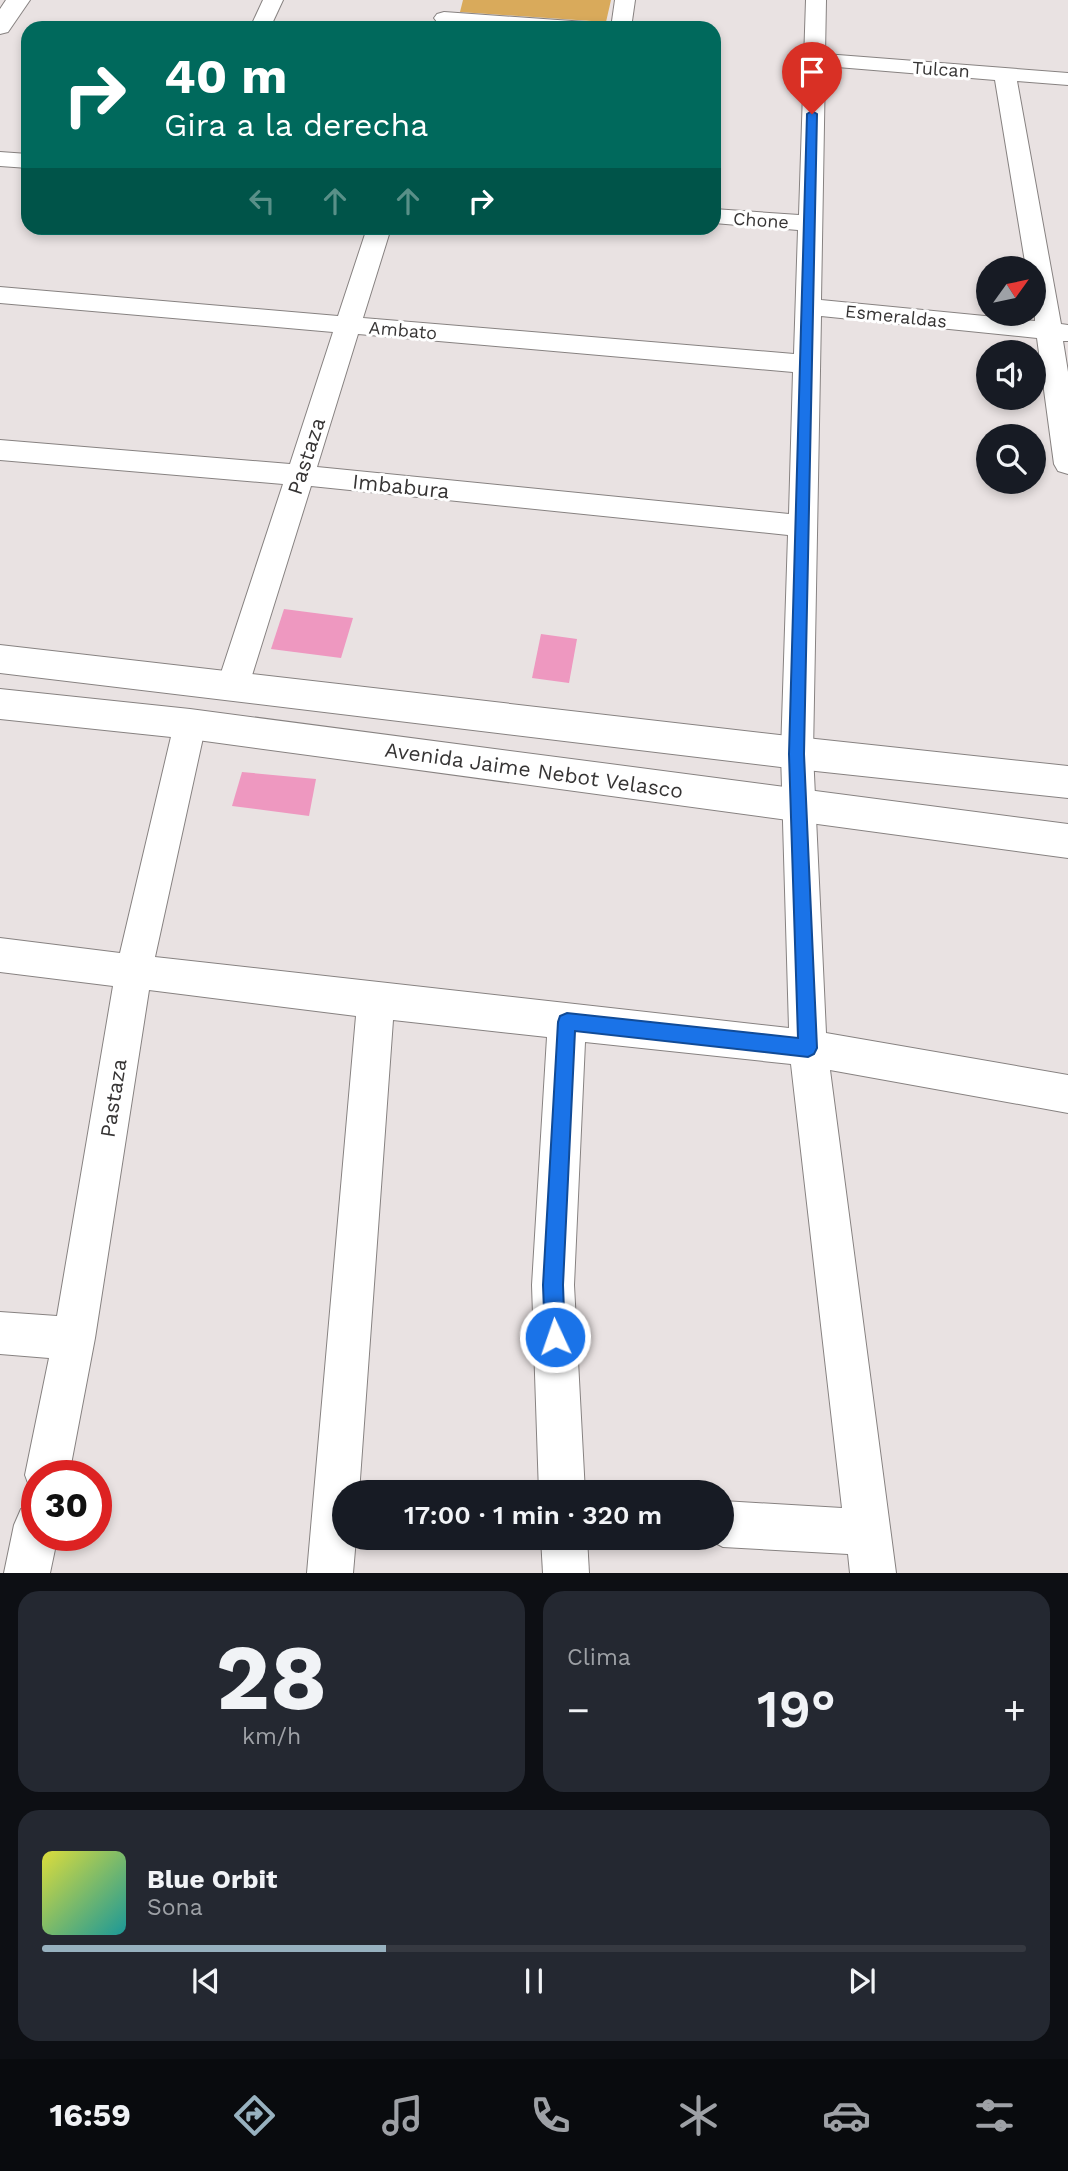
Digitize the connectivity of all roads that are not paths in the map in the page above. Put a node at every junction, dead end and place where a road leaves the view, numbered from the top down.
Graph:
1 (18, 0) edge
2 (273, 0) edge
3 (625, 0) edge
4 (816, 0) edge
5 (445, 15) edge
6 (263, 21) edge
7 (510, 21) edge
8 (622, 21) edge
9 (0, 27) edge
10 (813, 59) junction
11 (1005, 74) junction
12 (1068, 79) edge
13 (0, 159) edge
14 (21, 160) edge
15 (721, 217) edge
16 (809, 223) junction
17 (377, 235) edge
18 (0, 295) edge
19 (808, 307) junction
20 (348, 326) junction
21 (1059, 332) edge
22 (807, 364) junction
23 (0, 450) edge
24 (1068, 464) edge
25 (300, 475) junction
26 (801, 526) junction
27 (0, 659) edge
28 (233, 685) junction
29 (0, 704) edge
30 (190, 724) junction
31 (797, 754) junction
32 (1068, 782) edge
33 (799, 806) junction
34 (1068, 841) edge
35 (0, 955) edge
36 (134, 969) junction
37 (376, 1001) junction
38 (567, 1022) junction
39 (808, 1048) junction
40 (1068, 1094) edge
41 (0, 1333) edge
42 (74, 1338) junction
43 (50, 1460) edge
44 (561, 1480) edge
45 (734, 1526) edge
46 (565, 1550) edge
47 (32, 1551) edge
48 (870, 1553) edge
49 (27, 1573) edge
50 (330, 1573) edge
51 (566, 1573) edge

1 - 9 main road
2 - 6 street
3 - 8 street
4 - 10 street
5 - 7 street
10 - 11 street, Tulcan
10 - 16 street
11 - 12 street, Tulcan
11 - 21 street
13 - 14 street
15 - 16 street, Chone
16 - 19 street
17 - 20 street, Pastaza
18 - 20 street, Ambato
19 - 21 street, Esmeraldas
19 - 22 street
20 - 22 street, Ambato
20 - 25 street, Pastaza
21 - 24 street
22 - 26 street
23 - 25 street, Imbabura
25 - 26 street, Imbabura
25 - 28 street, Pastaza
26 - 31 street
27 - 28 main road
28 - 31 main road
29 - 30 main road, Avenida Jaime Nebot Velasco
30 - 33 main road, Avenida Jaime Nebot Velasco
30 - 36 street, Pastaza
31 - 32 main road
31 - 33 street
33 - 34 main road, Avenida Jaime Nebot Velasco
33 - 39 street
35 - 36 street
36 - 37 street
36 - 42 street, Pastaza
37 - 38 street
37 - 50 street
38 - 39 street
38 - 44 street
39 - 40 street
39 - 48 street
41 - 42 street
42 - 43 street, Pastaza
45 - 48 street
46 - 51 street
47 - 49 street

